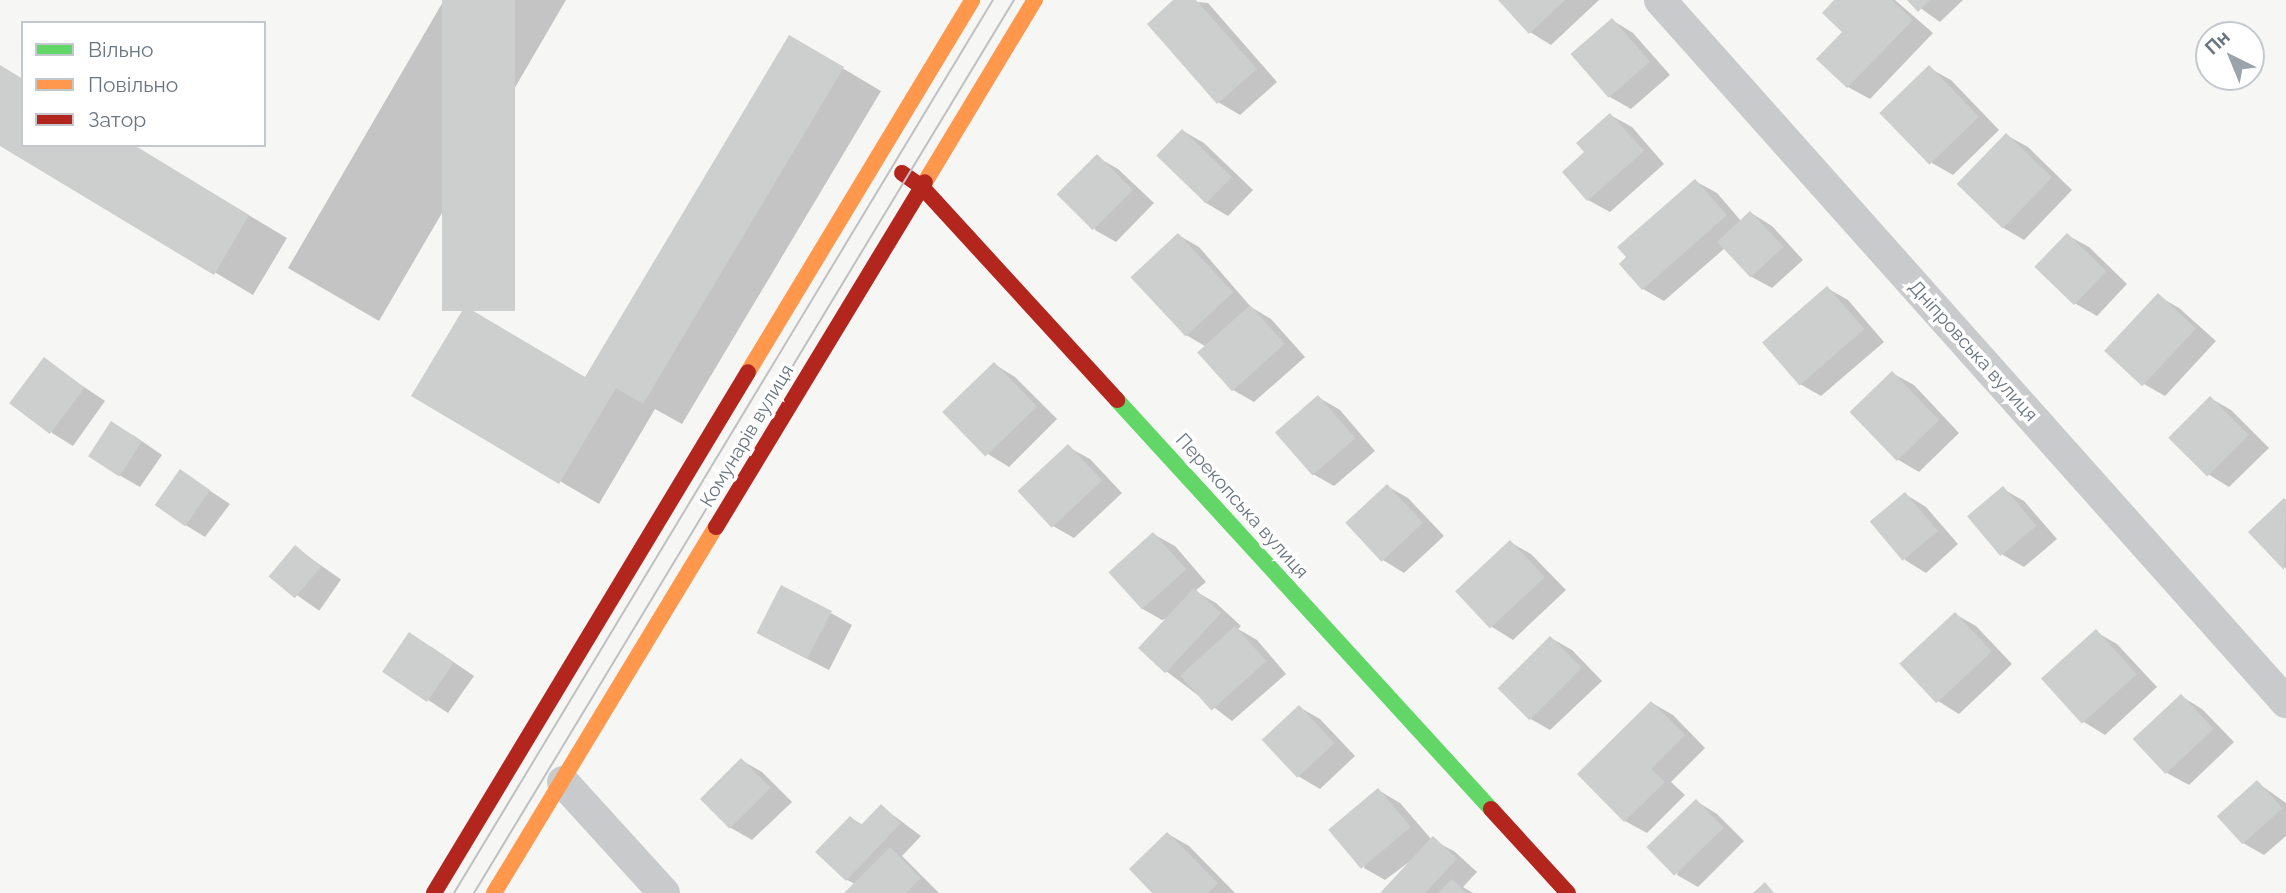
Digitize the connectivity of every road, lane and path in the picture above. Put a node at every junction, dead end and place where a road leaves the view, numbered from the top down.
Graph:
1 (972, 0) edge
2 (1035, 0) edge
3 (1660, 0) edge
4 (878, 156) junction
5 (922, 187) junction
6 (2286, 702) edge
7 (563, 782) junction
8 (434, 893) edge
9 (494, 893) edge
10 (664, 893) edge
11 (1568, 893) edge

1 - 4 street, Комунарів вулиця
2 - 5 street, Комунарів вулиця
3 - 6 street, Дніпровська вулиця
4 - 5 street, Перекопська вулиця
4 - 8 street, Комунарів вулиця
5 - 7 street, Комунарів вулиця
5 - 11 street, Перекопська вулиця
7 - 9 street, Комунарів вулиця
7 - 10 street

